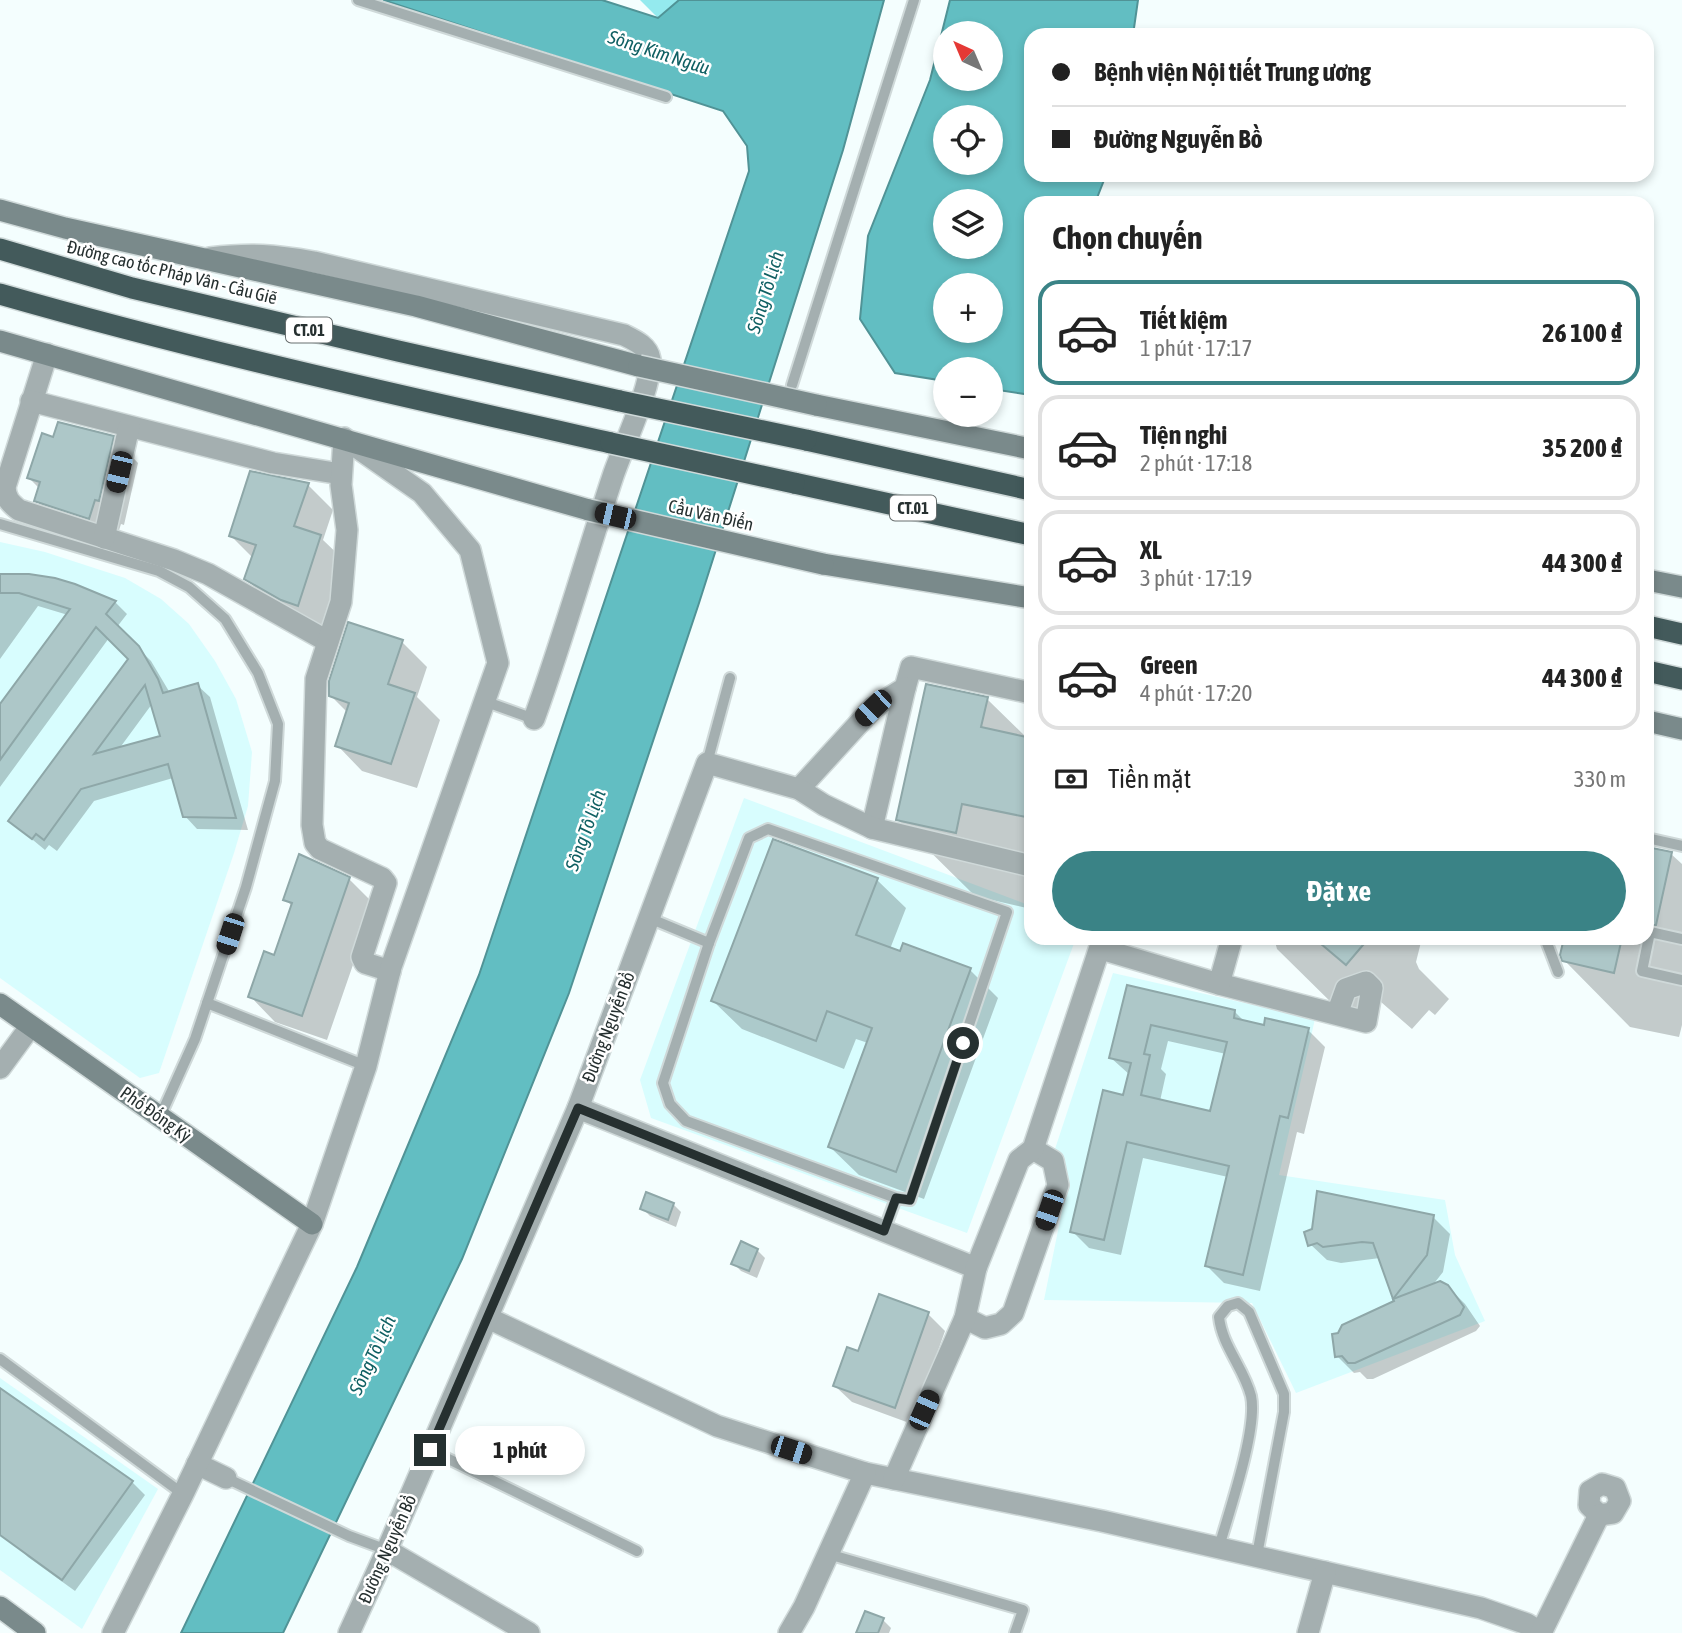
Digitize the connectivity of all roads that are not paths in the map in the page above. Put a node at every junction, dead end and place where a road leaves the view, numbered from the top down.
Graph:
1 (358, 0) edge
2 (914, 0) edge
3 (666, 97) dead end
4 (0, 210) edge
5 (0, 249) edge
6 (210, 258) junction
7 (0, 294) edge
8 (0, 341) edge
9 (47, 354) junction
10 (792, 385) dead end
11 (31, 401) junction
12 (129, 427) junction
13 (345, 438) junction
14 (1024, 448) edge
15 (341, 474) junction
16 (1024, 488) edge
17 (0, 524) edge
18 (1024, 533) edge
19 (104, 538) junction
20 (1654, 581) edge
21 (1682, 587) edge
22 (1024, 597) edge
23 (1654, 628) edge
24 (1682, 634) edge
25 (327, 641) junction
26 (1654, 673) edge
27 (730, 678) dead end
28 (1682, 679) edge
29 (905, 688) junction
30 (1024, 691) edge
31 (484, 701) junction
32 (534, 719) joint
33 (1654, 723) edge
34 (1682, 729) edge
35 (707, 763) junction
36 (799, 789) junction
37 (872, 828) junction
38 (1654, 840) edge
39 (1682, 846) edge
40 (1024, 864) edge
41 (649, 918) junction
42 (1654, 933) edge
43 (1682, 939) edge
44 (709, 943) junction
45 (1102, 945) edge
46 (1105, 945) edge
47 (1230, 945) edge
48 (1548, 945) edge
49 (1647, 945) edge
50 (390, 971) junction
51 (1558, 972) dead end
52 (1682, 981) edge
53 (1219, 985) junction
54 (207, 1003) junction
55 (0, 1004) edge
56 (1337, 1014) dead end
57 (30, 1027) junction
58 (366, 1066) junction
59 (0, 1068) edge
60 (578, 1108) junction
61 (160, 1117) junction
62 (1033, 1149) junction
63 (896, 1198) junction
64 (312, 1224) junction
65 (884, 1231) junction
66 (976, 1268) junction
67 (488, 1318) junction
68 (965, 1318) junction
69 (0, 1359) edge
70 (430, 1450) junction
71 (197, 1464) junction
72 (865, 1474) junction
73 (894, 1479) junction
74 (230, 1480) joint
75 (183, 1494) junction
76 (1600, 1515) dead end
77 (1219, 1547) junction
78 (387, 1550) junction
79 (637, 1551) dead end
80 (828, 1555) junction
81 (1257, 1555) junction
82 (1325, 1572) junction
83 (0, 1607) edge
84 (34, 1633) edge
85 (113, 1633) edge
86 (349, 1633) edge
87 (530, 1633) edge
88 (789, 1633) edge
89 (1015, 1633) edge
90 (1308, 1633) edge
91 (1541, 1633) edge

1 - 3 lane
2 - 10 lane
4 - 6 street
5 - 16 highway, Đường cao tốc Pháp Vân - Cầu Giẽ / CT.01, bridge
6 - 14 street, bridge
6 - 32 street
7 - 18 highway, CT.01, bridge
8 - 9 street, Cầu Văn Điển
9 - 11 street
9 - 13 street, Cầu Văn Điển
11 - 12 street
11 - 19 street
12 - 15 street
12 - 19 street
13 - 15 street
13 - 22 street, Cầu Văn Điển, bridge
13 - 31 street
15 - 25 street
17 - 54 lane
19 - 25 street
20 - 21 street
23 - 24 highway
25 - 50 street
26 - 28 highway
27 - 35 lane
29 - 30 street
29 - 36 street
29 - 37 street
31 - 32 lane
31 - 50 street
33 - 34 street
35 - 36 street
35 - 41 street, Đường Nguyễn Bồ
36 - 37 street
37 - 40 street
38 - 39 lane
41 - 44 lane
41 - 60 street, Đường Nguyễn Bồ
42 - 43 lane
44 - 63 lane
44 - 63 lane
45 - 62 street
46 - 53 street
47 - 53 street
48 - 51 lane
49 - 52 lane
50 - 58 street
53 - 56 street
54 - 58 lane
54 - 61 lane
55 - 57 street, Phố Đống Kỳ
57 - 59 street
57 - 61 street, Phố Đống Kỳ
58 - 64 street
60 - 65 street
60 - 67 street, Đường Nguyễn Bồ
61 - 64 street, Phố Đống Kỳ
62 - 66 street
62 - 68 street
63 - 65 lane
64 - 71 street
65 - 66 street
66 - 68 street
67 - 70 street, Đường Nguyễn Bồ
67 - 72 street
68 - 73 street
69 - 75 lane
70 - 78 street, Đường Nguyễn Bồ
70 - 79 lane
71 - 74 street
71 - 75 street
72 - 73 street
72 - 80 street
73 - 77 street
74 - 78 lane
75 - 85 street
76 - 91 street
77 - 81 street
77 - 81 lane
78 - 86 street, Đường Nguyễn Bồ
78 - 87 street
80 - 88 street
80 - 89 lane
81 - 82 street
82 - 90 street
82 - 91 street
83 - 84 street

